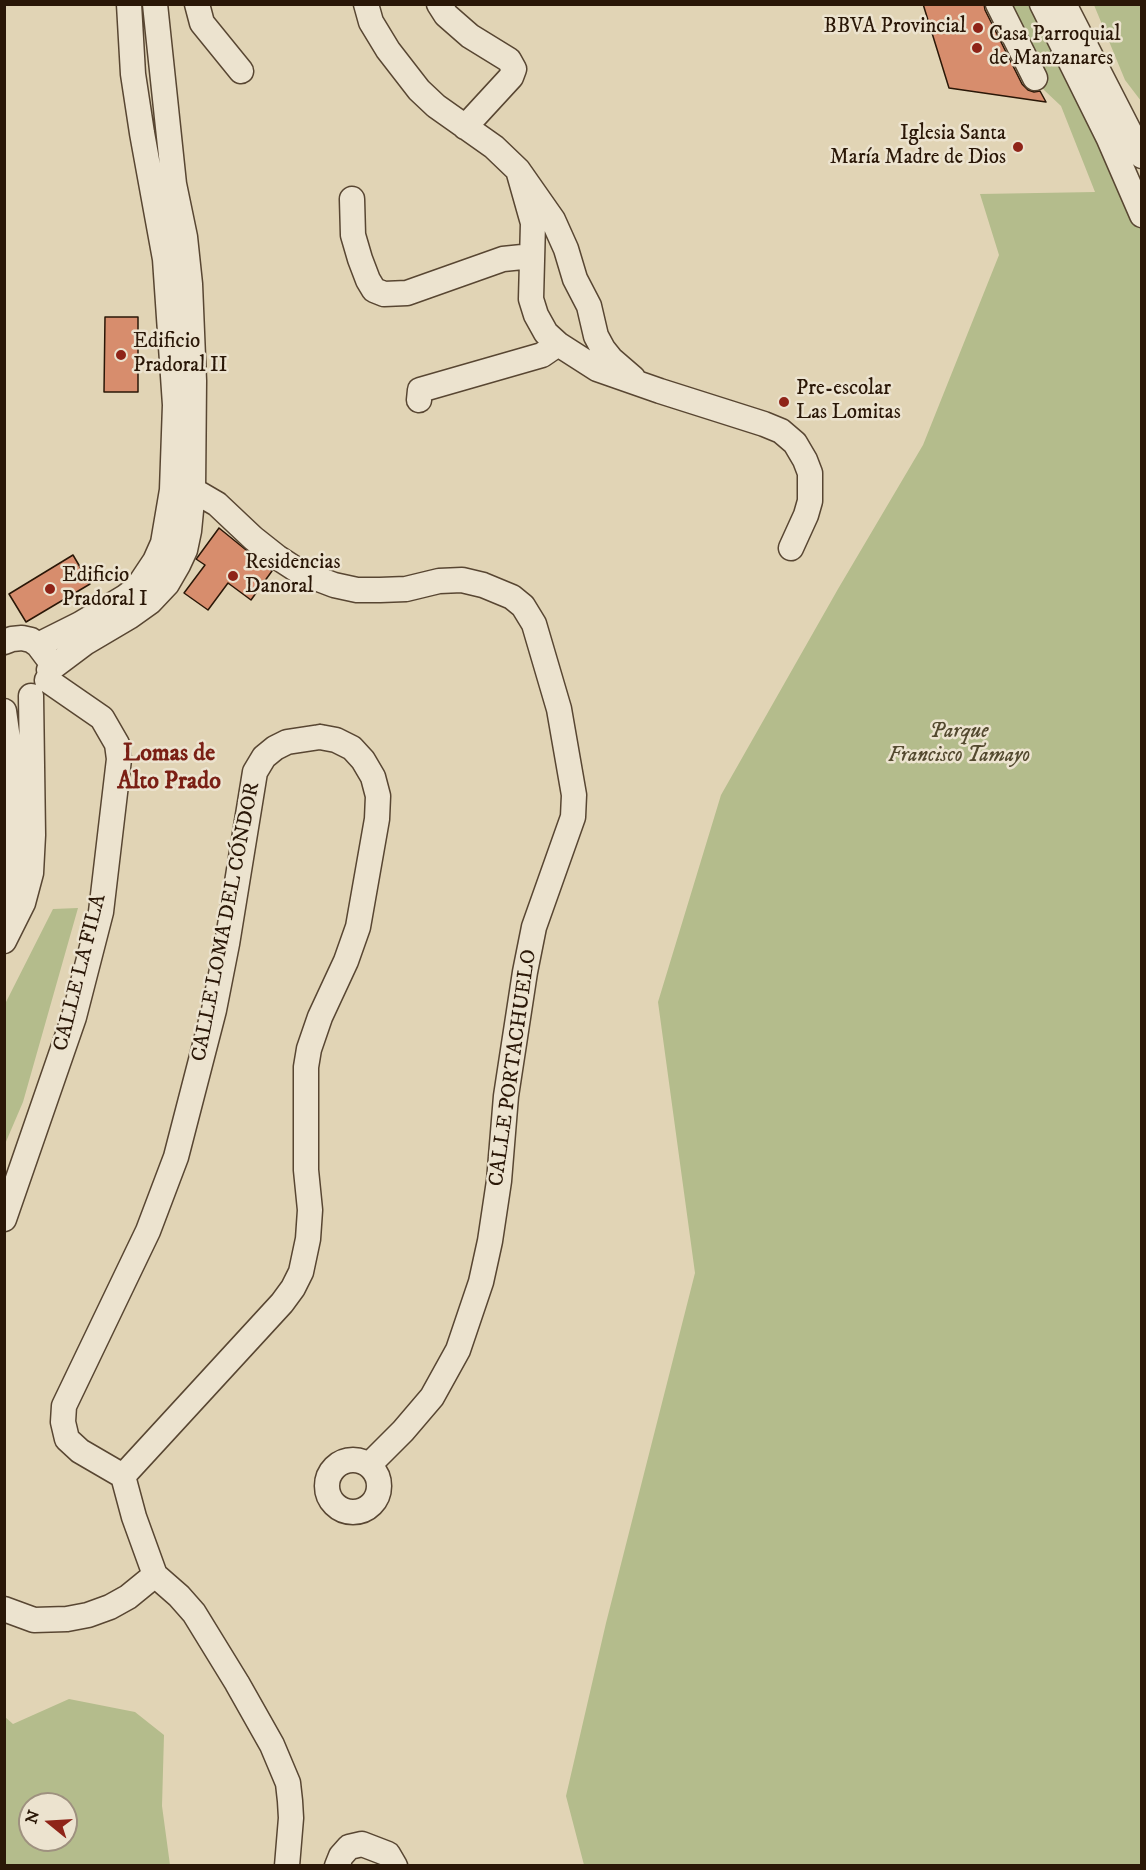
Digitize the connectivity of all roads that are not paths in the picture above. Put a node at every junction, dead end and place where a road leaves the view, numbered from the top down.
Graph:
1 (129, 4) edge
2 (155, 4) edge
3 (197, 4) edge
4 (366, 4) edge
5 (439, 4) edge
6 (998, 4) edge
7 (1042, 4) edge
8 (1064, 4) edge
9 (241, 71) dead end
10 (1035, 78) dead end
11 (465, 128) junction
12 (1142, 156) edge
13 (518, 170) junction
14 (352, 199) dead end
15 (1142, 215) edge
16 (532, 256) junction
17 (575, 279) junction
18 (531, 293) junction
19 (596, 336) junction
20 (558, 344) junction
21 (641, 384) junction
22 (419, 400) dead end
23 (182, 490) junction
24 (791, 548) dead end
25 (4, 642) edge
26 (38, 645) junction
27 (42, 682) junction
28 (4, 694) edge
29 (4, 711) edge
30 (4, 898) edge
31 (4, 941) edge
32 (4, 1219) edge
33 (369, 1465) dead end
34 (123, 1476) junction
35 (155, 1575) junction
36 (4, 1609) edge
37 (287, 1866) edge
38 (337, 1866) edge
39 (394, 1866) edge

1 - 23 street
2 - 23 street
3 - 9 street
4 - 11 street
5 - 11 street
6 - 10 street
7 - 15 street
8 - 12 street
11 - 13 street
13 - 16 street
13 - 17 street
14 - 16 street
16 - 18 street
17 - 18 street
17 - 19 street
18 - 20 street
19 - 20 street
19 - 21 street
20 - 21 street
20 - 22 street
21 - 24 street
23 - 26 street
23 - 27 street
23 - 33 street, CALLE PORTACHUELO
25 - 26 street
26 - 27 street
27 - 28 street
27 - 31 street
27 - 32 street, CALLE LA FILA
29 - 30 street
34 - 34 street, CALLE LOMA DEL CÓNDOR
34 - 35 street
35 - 36 street
35 - 37 street
38 - 39 street

